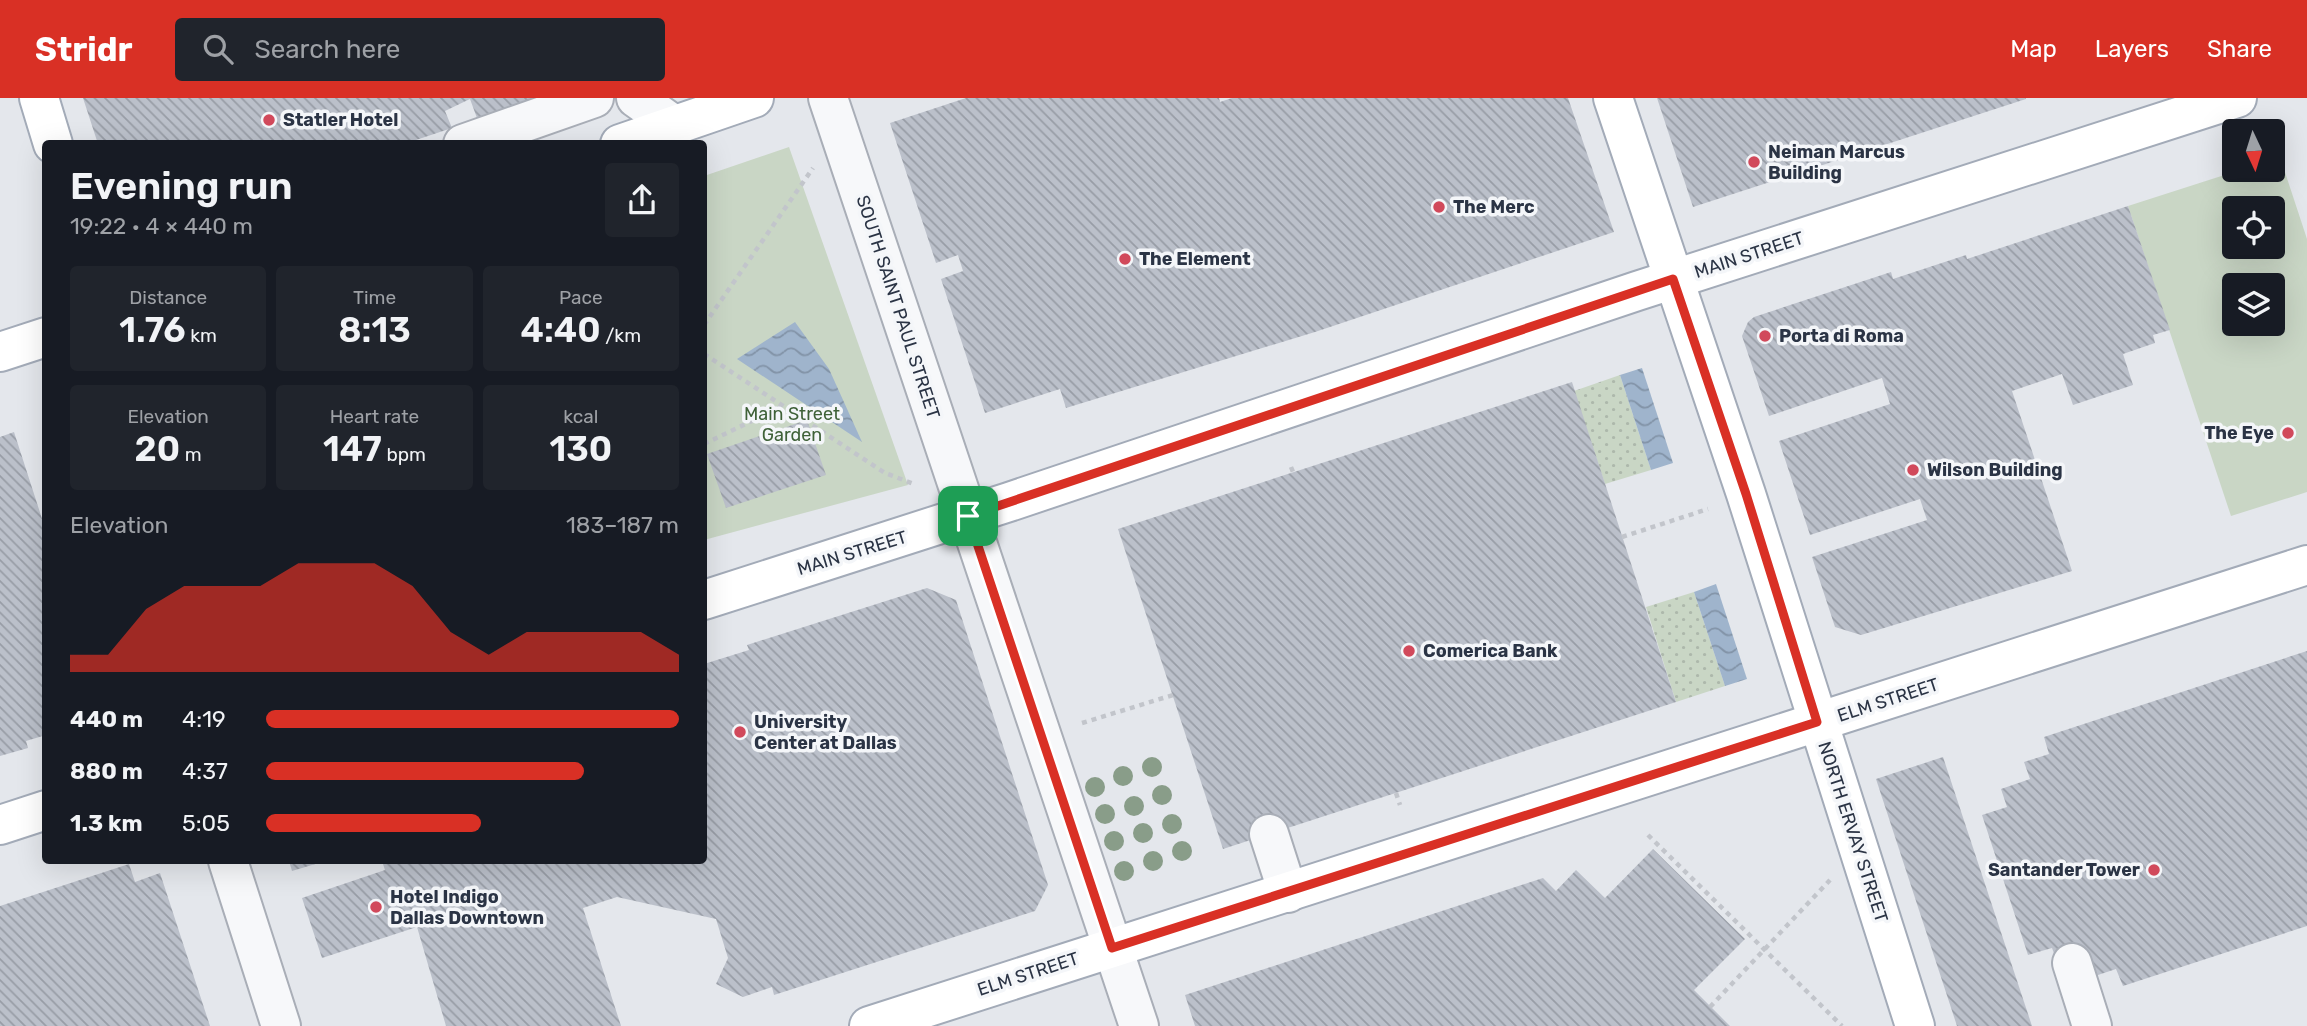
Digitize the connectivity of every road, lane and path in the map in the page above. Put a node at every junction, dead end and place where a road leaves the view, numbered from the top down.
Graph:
1 (39, 98) edge
2 (594, 98) edge
3 (636, 98) edge
4 (754, 98) edge
5 (828, 98) edge
6 (1613, 98) edge
7 (2237, 98) edge
8 (674, 125) junction
9 (52, 140) edge
10 (475, 140) edge
11 (631, 140) edge
12 (816, 163) dead end
13 (1673, 279) junction
14 (707, 321) edge
15 (42, 338) edge
16 (0, 352) edge
17 (707, 356) edge
18 (785, 405) junction
19 (707, 443) edge
20 (914, 484) dead end
21 (1708, 509) dead end
22 (968, 516) junction
23 (1622, 537) dead end
24 (2307, 565) edge
25 (707, 599) edge
26 (1173, 695) dead end
27 (1817, 722) junction
28 (1082, 723) dead end
29 (1396, 793) dead end
30 (1400, 805) dead end
31 (42, 811) edge
32 (0, 825) edge
33 (1269, 834) dead end
34 (1648, 835) dead end
35 (229, 864) edge
36 (1832, 878) dead end
37 (1288, 893) junction
38 (1112, 948) junction
39 (1764, 949) junction
40 (2072, 963) dead end
41 (1710, 1007) dead end
42 (281, 1026) edge
43 (869, 1026) edge
44 (1139, 1026) edge
45 (1842, 1026) edge
46 (1915, 1026) edge
47 (2092, 1026) edge

1 - 9 main road
2 - 10 street
3 - 8 street
4 - 8 main road
5 - 22 street, SOUTH SAINT PAUL STREET
6 - 13 main road, NORTH ERVAY STREET
7 - 13 main road, MAIN STREET
8 - 11 main road
12 - 14 path
13 - 22 main road, MAIN STREET
13 - 27 main road, NORTH ERVAY STREET
15 - 16 main road
17 - 18 path
18 - 19 path
18 - 20 path
21 - 23 path
22 - 25 main road, MAIN STREET
22 - 38 street, SOUTH SAINT PAUL STREET
24 - 27 main road, ELM STREET
26 - 28 path
27 - 37 main road, ELM STREET
27 - 46 main road, NORTH ERVAY STREET
29 - 30 path
31 - 32 main road
33 - 37 street
34 - 39 path
35 - 42 street
36 - 39 path
37 - 38 main road, ELM STREET
38 - 43 main road, ELM STREET
38 - 44 street, SOUTH SAINT PAUL STREET
39 - 41 path
39 - 45 path
40 - 47 street

